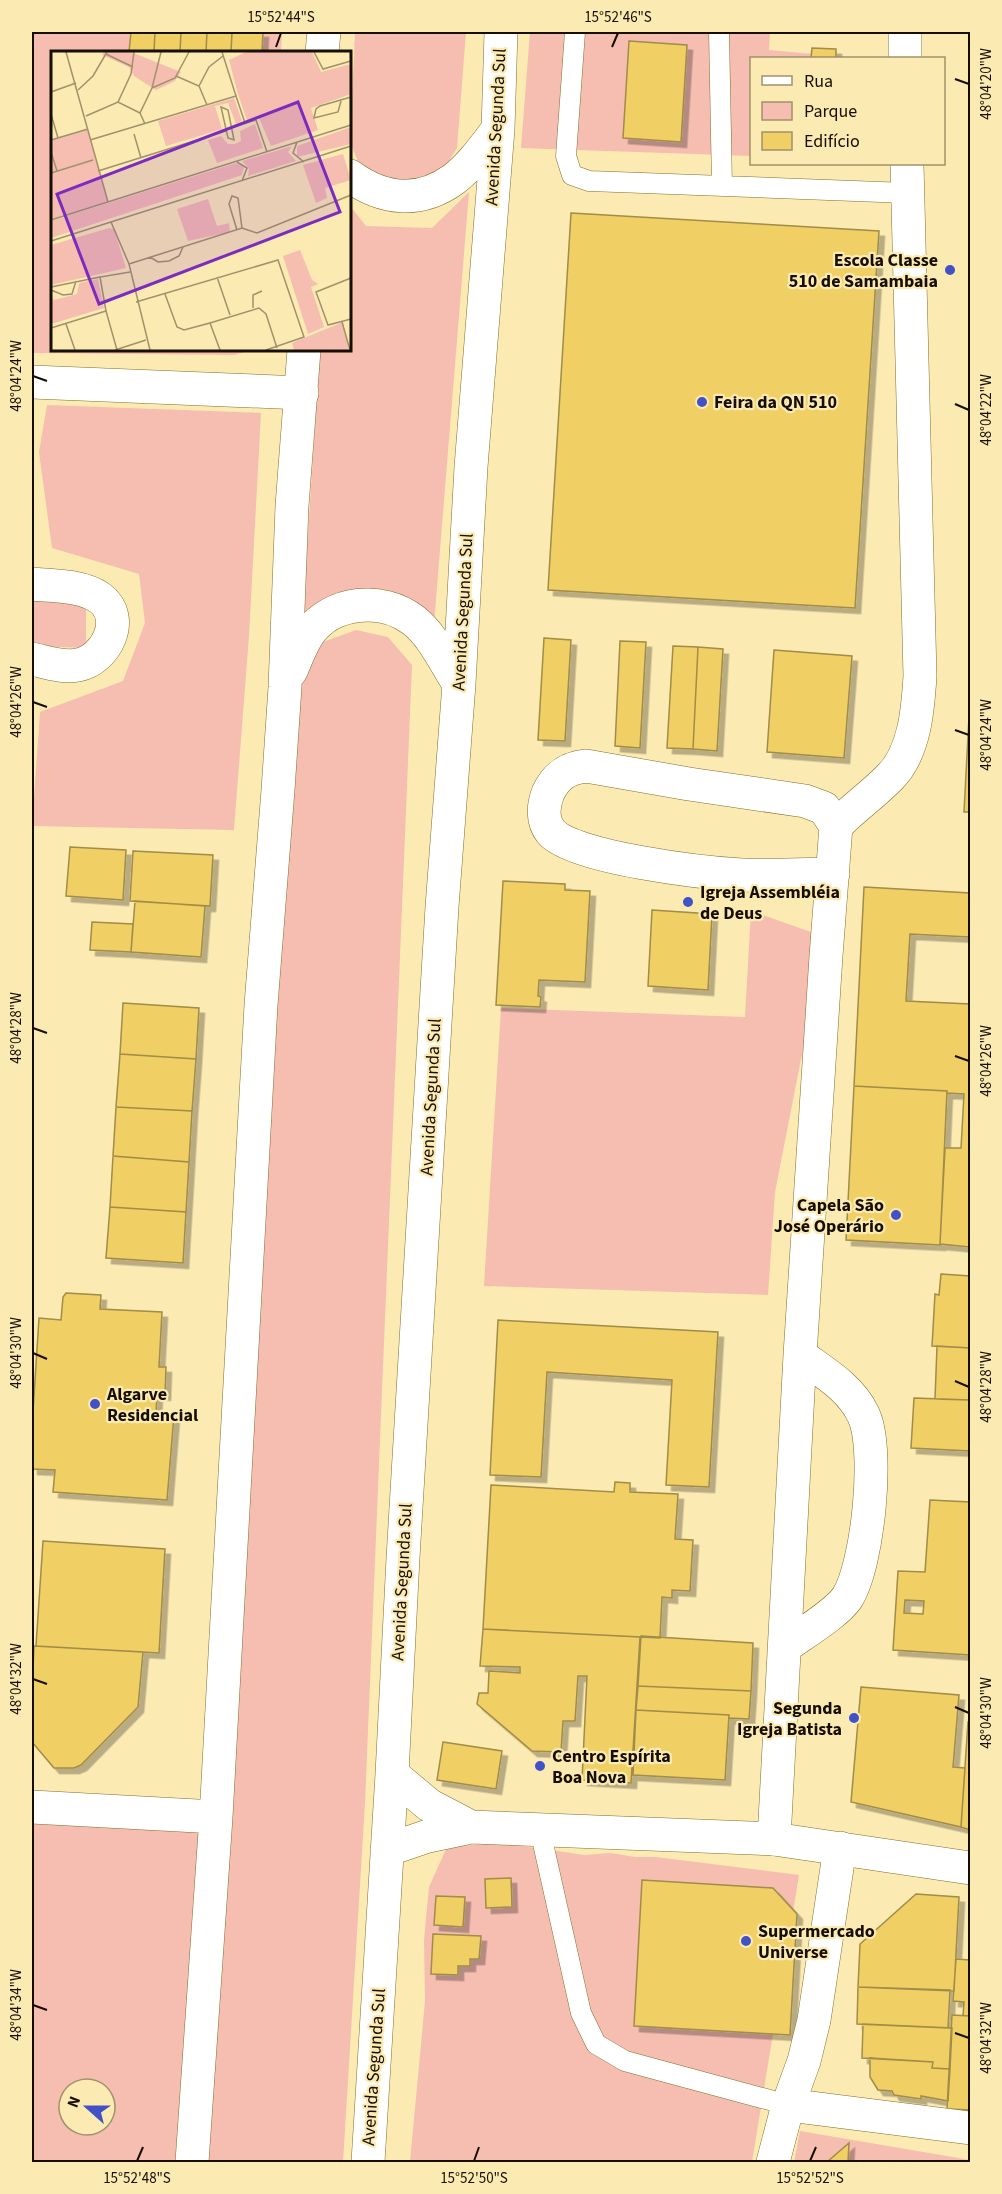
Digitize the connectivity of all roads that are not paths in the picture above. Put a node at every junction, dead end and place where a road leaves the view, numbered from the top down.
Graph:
1 (324, 32) edge
2 (501, 32) edge
3 (575, 32) edge
4 (719, 32) edge
5 (905, 32) edge
6 (322, 51) edge
7 (905, 57) edge
8 (498, 129) junction
9 (351, 177) edge
10 (907, 178) edge
11 (722, 186) junction
12 (304, 351) edge
13 (32, 382) edge
14 (302, 393) junction
15 (32, 584) edge
16 (32, 659) edge
17 (459, 684) junction
18 (285, 687) junction
19 (837, 826) junction
20 (833, 874) junction
21 (800, 1354) junction
22 (786, 1646) junction
23 (392, 1774) junction
24 (32, 1807) edge
25 (216, 1817) junction
26 (471, 1827) junction
27 (540, 1830) junction
28 (774, 1839) junction
29 (840, 1848) junction
30 (387, 1850) junction
31 (970, 1868) edge
32 (788, 2105) junction
33 (970, 2128) edge
34 (192, 2163) edge
35 (368, 2163) edge
36 (773, 2163) edge

1 - 6 street
2 - 8 street, Avenida Segunda Sul
3 - 11 lane
4 - 11 lane
5 - 7 street
8 - 9 street
8 - 17 street, Avenida Segunda Sul
10 - 11 lane
10 - 19 street
12 - 14 street
13 - 14 street
14 - 18 street
15 - 16 street
17 - 18 street
17 - 23 street, Avenida Segunda Sul
18 - 25 street
19 - 20 street
19 - 20 street
20 - 21 street
21 - 22 street
21 - 22 street
22 - 28 street
23 - 26 street
23 - 30 street, Avenida Segunda Sul
24 - 25 street
25 - 34 street
26 - 27 street
26 - 30 street
27 - 28 street
27 - 32 lane
28 - 29 street
29 - 31 street
29 - 32 street
30 - 35 street, Avenida Segunda Sul
32 - 33 street
32 - 36 street

